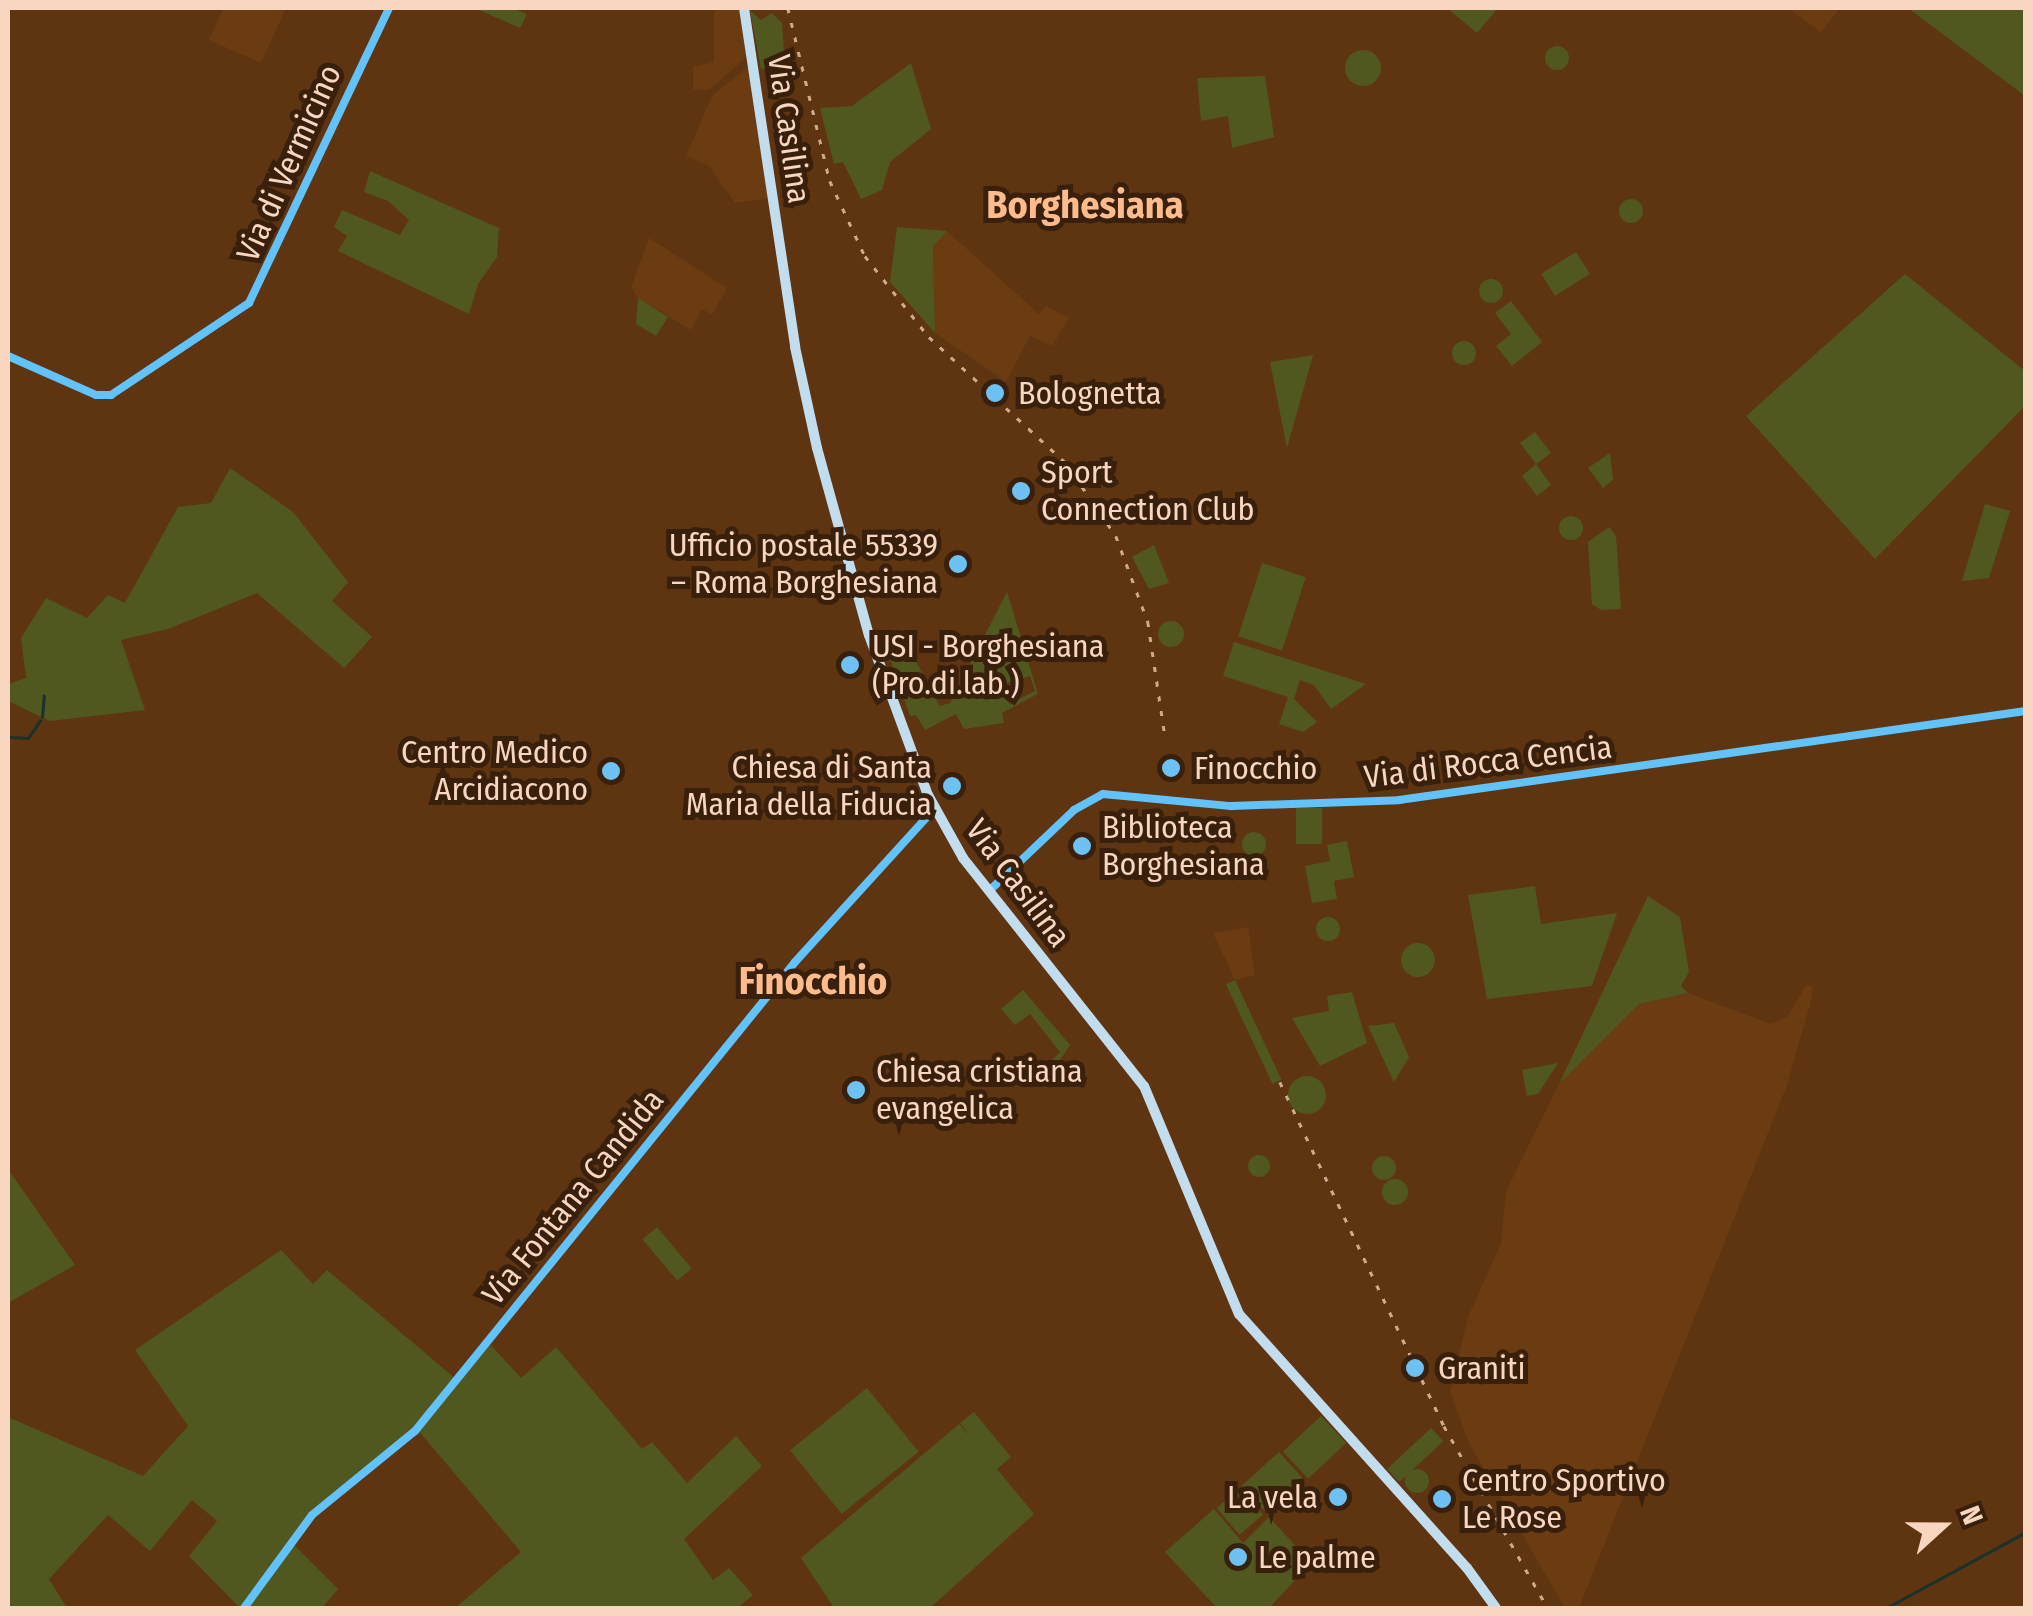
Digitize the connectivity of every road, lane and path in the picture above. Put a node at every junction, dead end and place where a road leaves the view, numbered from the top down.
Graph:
1 (389, 8) edge
2 (744, 8) edge
3 (8, 356) edge
4 (2026, 711) edge
5 (934, 808) junction
6 (989, 890) junction
7 (244, 1608) edge
8 (1496, 1608) edge

1 - 3 main road, Via di Vermicino
2 - 5 main road, Via Casilina
4 - 6 main road, Via di Rocca Cencia
5 - 6 main road, Via Casilina
5 - 7 main road, Via Fontana Candida
6 - 8 main road, Via Casilina

